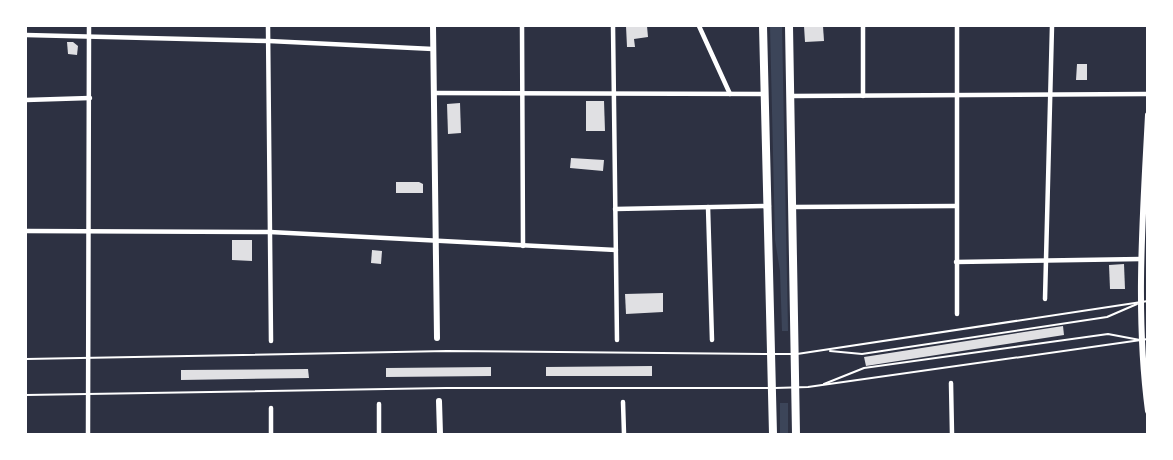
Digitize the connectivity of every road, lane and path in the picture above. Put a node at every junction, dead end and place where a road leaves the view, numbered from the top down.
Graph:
1 (89, 26) edge
2 (268, 26) edge
3 (433, 26) edge
4 (522, 26) edge
5 (613, 26) edge
6 (699, 26) edge
7 (763, 26) edge
8 (789, 26) edge
9 (863, 26) edge
10 (957, 26) edge
11 (1052, 26) edge
12 (26, 35) edge
13 (89, 39) junction
14 (269, 41) junction
15 (433, 49) junction
16 (434, 93) junction
17 (522, 93) junction
18 (614, 94) junction
19 (730, 94) junction
20 (765, 94) junction
21 (1051, 94) junction
22 (1148, 94) edge
23 (956, 95) junction
24 (791, 96) junction
25 (863, 96) junction
26 (90, 98) junction
27 (26, 100) edge
28 (1148, 115) edge
29 (1146, 188) edge
30 (769, 206) junction
31 (955, 206) junction
32 (708, 207) junction
33 (793, 207) junction
34 (615, 209) junction
35 (26, 231) edge
36 (270, 232) junction
37 (87, 233) junction
38 (436, 242) junction
39 (523, 246) junction
40 (616, 250) junction
41 (1141, 259) junction
42 (1047, 260) junction
43 (956, 262) junction
44 (1046, 299) dead end
45 (1144, 301) edge
46 (957, 314) dead end
47 (437, 338) dead end
48 (617, 340) dead end
49 (712, 340) dead end
50 (1144, 340) edge
51 (271, 341) dead end
52 (824, 351) junction
53 (773, 354) junction
54 (796, 354) junction
55 (26, 359) edge
56 (88, 359) junction
57 (951, 383) dead end
58 (819, 386) junction
59 (796, 387) junction
60 (774, 388) junction
61 (88, 394) junction
62 (26, 395) edge
63 (439, 401) dead end
64 (623, 402) dead end
65 (379, 404) dead end
66 (271, 408) dead end
67 (1148, 411) edge
68 (88, 435) edge
69 (271, 435) edge
70 (379, 435) edge
71 (440, 435) edge
72 (624, 435) edge
73 (773, 435) edge
74 (796, 435) edge
75 (952, 435) edge

1 - 13 street
2 - 14 street
3 - 15 street
4 - 17 street
5 - 18 street
6 - 19 street
7 - 20 main road
8 - 24 main road
9 - 25 street
10 - 23 street
11 - 21 street
12 - 13 street
13 - 14 street
13 - 26 street
14 - 15 street
14 - 36 street
15 - 16 street
16 - 17 street
16 - 38 street
17 - 18 street
17 - 39 street
18 - 19 street
18 - 34 street
19 - 20 street
20 - 30 main road
21 - 22 street
21 - 23 street
21 - 42 street
23 - 25 street
23 - 31 street
24 - 25 street
24 - 33 main road
26 - 27 street
26 - 37 street
28 - 29 street
29 - 41 street
30 - 32 street
30 - 53 main road
31 - 33 street
31 - 43 street
32 - 34 street
32 - 49 street
33 - 54 main road
34 - 40 street
35 - 37 street
36 - 37 street
36 - 38 street
36 - 51 street
37 - 56 street
38 - 39 street
38 - 47 street
39 - 40 street
40 - 48 street
41 - 42 street
41 - 45 street
42 - 43 street
42 - 44 street
43 - 46 street
45 - 50 street
45 - 52 lane
45 - 52 lane
50 - 58 lane
50 - 58 lane
50 - 67 street
52 - 54 lane
53 - 54 lane
53 - 56 lane
53 - 60 main road
54 - 59 main road
55 - 56 lane
56 - 61 street
57 - 75 street
58 - 59 lane
59 - 60 lane
59 - 74 main road
60 - 61 lane
60 - 73 main road
61 - 62 lane
61 - 68 street
63 - 71 street
64 - 72 street
65 - 70 street
66 - 69 street

